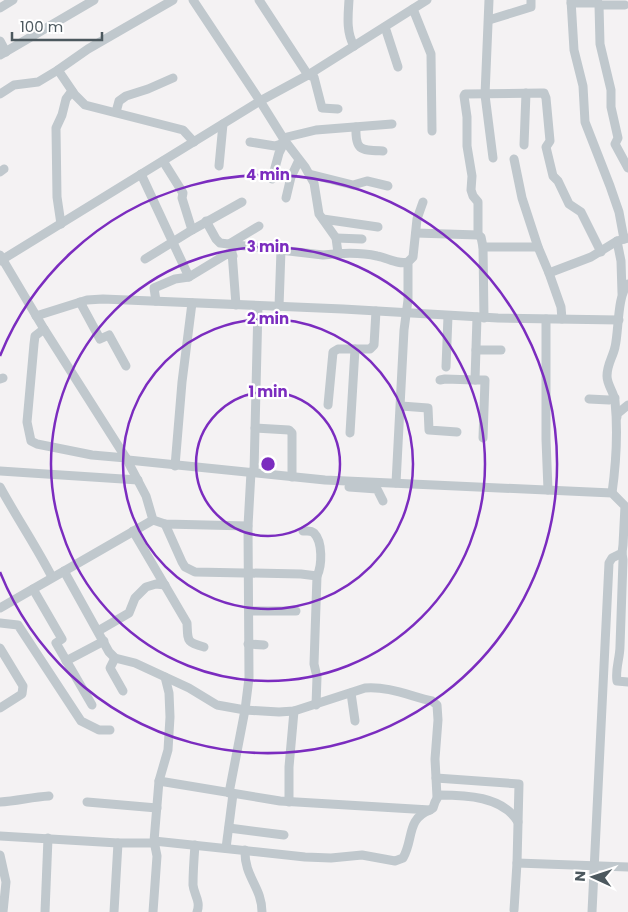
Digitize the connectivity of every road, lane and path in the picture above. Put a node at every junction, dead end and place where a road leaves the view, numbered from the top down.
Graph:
1 (13, 0) edge
2 (94, 0) edge
3 (173, 0) edge
4 (193, 0) edge
5 (259, 0) edge
6 (349, 0) edge
7 (427, 0) edge
8 (489, 0) edge
9 (530, 0) edge
10 (571, 2) edge
11 (598, 3) edge
12 (625, 6) edge
13 (0, 8) edge
14 (413, 9) junction
15 (489, 20) junction
16 (385, 27) junction
17 (0, 41) edge
18 (354, 46) junction
19 (3, 54) edge
20 (398, 67) dead end
21 (58, 70) junction
22 (308, 74) junction
23 (173, 78) dead end
24 (72, 91) junction
25 (526, 93) junction
26 (0, 94) edge
27 (485, 95) junction
28 (260, 101) junction
29 (338, 109) dead end
30 (116, 112) junction
31 (223, 124) junction
32 (392, 124) dead end
33 (356, 126) junction
34 (432, 131) dead end
35 (285, 141) junction
36 (194, 142) junction
37 (250, 142) dead end
38 (524, 145) dead end
39 (383, 151) dead end
40 (492, 158) dead end
41 (514, 159) dead end
42 (163, 160) junction
43 (299, 160) junction
44 (219, 166) dead end
45 (628, 168) edge
46 (141, 174) junction
47 (309, 174) junction
48 (272, 179) dead end
49 (388, 186) dead end
50 (286, 198) dead end
51 (242, 202) dead end
52 (423, 202) dead end
53 (323, 219) junction
54 (206, 222) junction
55 (61, 224) junction
56 (259, 226) dead end
57 (378, 227) dead end
58 (192, 230) junction
59 (416, 233) junction
60 (478, 235) junction
61 (336, 238) junction
62 (362, 239) dead end
63 (623, 239) edge
64 (172, 242) junction
65 (231, 244) junction
66 (483, 247) junction
67 (538, 247) junction
68 (281, 250) junction
69 (601, 252) junction
70 (338, 253) junction
71 (233, 256) junction
72 (1, 258) edge
73 (145, 258) dead end
74 (408, 262) junction
75 (549, 273) junction
76 (189, 277) junction
77 (628, 284) edge
78 (622, 293) junction
79 (156, 301) junction
80 (80, 302) junction
81 (192, 303) junction
82 (236, 305) junction
83 (258, 306) junction
84 (279, 307) junction
85 (376, 311) junction
86 (406, 313) junction
87 (36, 316) junction
88 (448, 316) junction
89 (481, 318) junction
90 (546, 319) junction
91 (562, 319) junction
92 (619, 320) junction
93 (44, 329) junction
94 (355, 349) junction
95 (476, 350) junction
96 (501, 350) dead end
97 (126, 366) dead end
98 (446, 367) dead end
99 (440, 380) dead end
100 (475, 380) junction
101 (615, 398) junction
102 (589, 400) dead end
103 (628, 405) edge
104 (328, 406) dead end
105 (400, 406) junction
106 (255, 428) junction
107 (457, 432) dead end
108 (350, 433) dead end
109 (483, 438) dead end
110 (127, 459) junction
111 (175, 466) junction
112 (0, 471) edge
113 (253, 472) junction
114 (292, 477) junction
115 (138, 480) junction
116 (332, 480) junction
117 (396, 483) junction
118 (0, 487) edge
119 (548, 490) junction
120 (612, 493) junction
121 (383, 501) dead end
122 (626, 506) edge
123 (153, 520) junction
124 (165, 524) junction
125 (248, 526) junction
126 (133, 531) junction
127 (303, 531) dead end
128 (617, 555) junction
129 (64, 571) junction
130 (249, 573) junction
131 (317, 576) junction
132 (52, 577) junction
133 (165, 585) junction
134 (33, 589) junction
135 (0, 608) edge
136 (250, 611) junction
137 (296, 611) dead end
138 (0, 624) edge
139 (98, 631) junction
140 (104, 641) junction
141 (248, 644) junction
142 (264, 645) dead end
143 (204, 647) dead end
144 (0, 649) edge
145 (115, 658) junction
146 (66, 661) junction
147 (165, 677) junction
148 (628, 682) edge
149 (123, 691) dead end
150 (351, 693) junction
151 (92, 705) dead end
152 (316, 705) junction
153 (0, 708) edge
154 (245, 710) junction
155 (294, 711) junction
156 (355, 722) dead end
157 (110, 730) dead end
158 (436, 778) junction
159 (159, 781) junction
160 (231, 794) junction
161 (49, 796) dead end
162 (436, 797) junction
163 (0, 802) edge
164 (87, 802) dead end
165 (290, 802) junction
166 (157, 808) junction
167 (430, 810) junction
168 (518, 822) junction
169 (229, 828) junction
170 (284, 835) dead end
171 (0, 836) edge
172 (48, 838) junction
173 (154, 840) junction
174 (118, 843) junction
175 (195, 845) junction
176 (226, 848) junction
177 (246, 850) junction
178 (0, 855) edge
179 (517, 863) junction
180 (594, 865) junction
181 (628, 867) edge
182 (2, 910) edge
183 (514, 910) dead end
184 (45, 912) edge
185 (114, 912) edge
186 (154, 912) edge
187 (197, 912) edge
188 (262, 912) edge
189 (592, 912) edge

1 - 13 street
2 - 19 street
3 - 21 street
4 - 28 street
5 - 22 street
6 - 18 street
7 - 14 street
8 - 15 street
9 - 15 street
10 - 11 street
10 - 63 street
11 - 12 street
11 - 45 street
14 - 16 street
14 - 34 street
15 - 27 street
16 - 18 street
16 - 20 street
17 - 19 street
18 - 22 street
21 - 24 street
21 - 26 street
22 - 28 street
22 - 29 street
23 - 30 street
24 - 30 street
24 - 55 street
25 - 27 street
25 - 38 street
25 - 69 street
27 - 40 street
27 - 60 street
28 - 31 street
28 - 35 street
30 - 36 street
31 - 36 street
31 - 44 street
32 - 33 street
33 - 35 street
33 - 39 street
35 - 37 street
35 - 43 street
35 - 48 street
36 - 42 street
41 - 67 street
42 - 46 street
42 - 58 street
43 - 47 street
43 - 50 street
46 - 55 street
46 - 64 street
47 - 49 street
47 - 53 street
51 - 54 street
52 - 59 street
53 - 57 street
53 - 61 street
54 - 58 street
54 - 65 street
55 - 72 street
56 - 65 street
58 - 64 street
59 - 60 street
59 - 74 street
60 - 66 street
61 - 62 street
61 - 70 street
63 - 69 street
63 - 78 street
64 - 73 street
64 - 76 street
65 - 68 street
65 - 71 street
66 - 67 street
66 - 89 street
67 - 75 street
68 - 70 street
68 - 84 street
69 - 75 street
70 - 74 street
71 - 76 street
71 - 82 street
72 - 87 street
74 - 86 street
75 - 91 street
76 - 79 street
77 - 78 street
78 - 92 street
79 - 80 street
79 - 81 street
80 - 87 street
80 - 97 street
81 - 82 street
81 - 111 street
82 - 83 street
83 - 84 street
83 - 106 street
84 - 85 street
85 - 86 street
85 - 94 street
86 - 88 street
86 - 105 street
87 - 93 street
88 - 89 street
88 - 98 street
89 - 90 street
89 - 95 street
90 - 91 street
90 - 119 street
91 - 92 street
92 - 101 street
93 - 110 street
93 - 110 street
94 - 104 street
94 - 108 street
95 - 96 street
95 - 100 street
99 - 100 street
100 - 109 street
101 - 102 street
101 - 120 street
103 - 120 street
105 - 107 street
105 - 117 street
106 - 113 street
106 - 114 street
110 - 111 street
110 - 115 street
111 - 113 street
112 - 115 street
113 - 114 street
113 - 125 street
114 - 116 street
115 - 123 street
116 - 117 street
116 - 121 street
117 - 119 street
118 - 132 street
119 - 120 street
120 - 122 street
122 - 128 street
123 - 124 street
123 - 126 street
124 - 125 street
124 - 130 street
125 - 130 street
126 - 129 street
126 - 133 street
127 - 131 street
128 - 148 street
128 - 180 street
129 - 132 street
129 - 139 street
130 - 131 street
130 - 136 street
131 - 152 street
132 - 134 street
133 - 139 street
133 - 143 street
134 - 135 street
134 - 146 street
136 - 137 street
136 - 141 street
138 - 157 street
139 - 140 street
140 - 145 street
140 - 146 street
141 - 142 street
141 - 154 street
144 - 153 street
145 - 147 street
145 - 149 street
146 - 151 street
147 - 154 street
147 - 159 street
150 - 152 street
150 - 156 street
150 - 158 street
152 - 155 street
154 - 155 street
154 - 160 street
155 - 165 street
158 - 162 street
158 - 168 street
159 - 160 street
159 - 166 street
160 - 165 street
160 - 169 street
161 - 163 street
162 - 167 street
162 - 168 street
164 - 166 street
165 - 167 street
166 - 173 street
167 - 177 street
168 - 179 street
169 - 170 street
169 - 176 street
171 - 172 street
172 - 174 street
172 - 184 street
173 - 174 street
173 - 175 street
173 - 186 street
174 - 185 street
175 - 176 street
175 - 187 street
176 - 177 street
177 - 188 street
178 - 182 street
179 - 180 street
179 - 183 street
180 - 181 street
180 - 189 street

